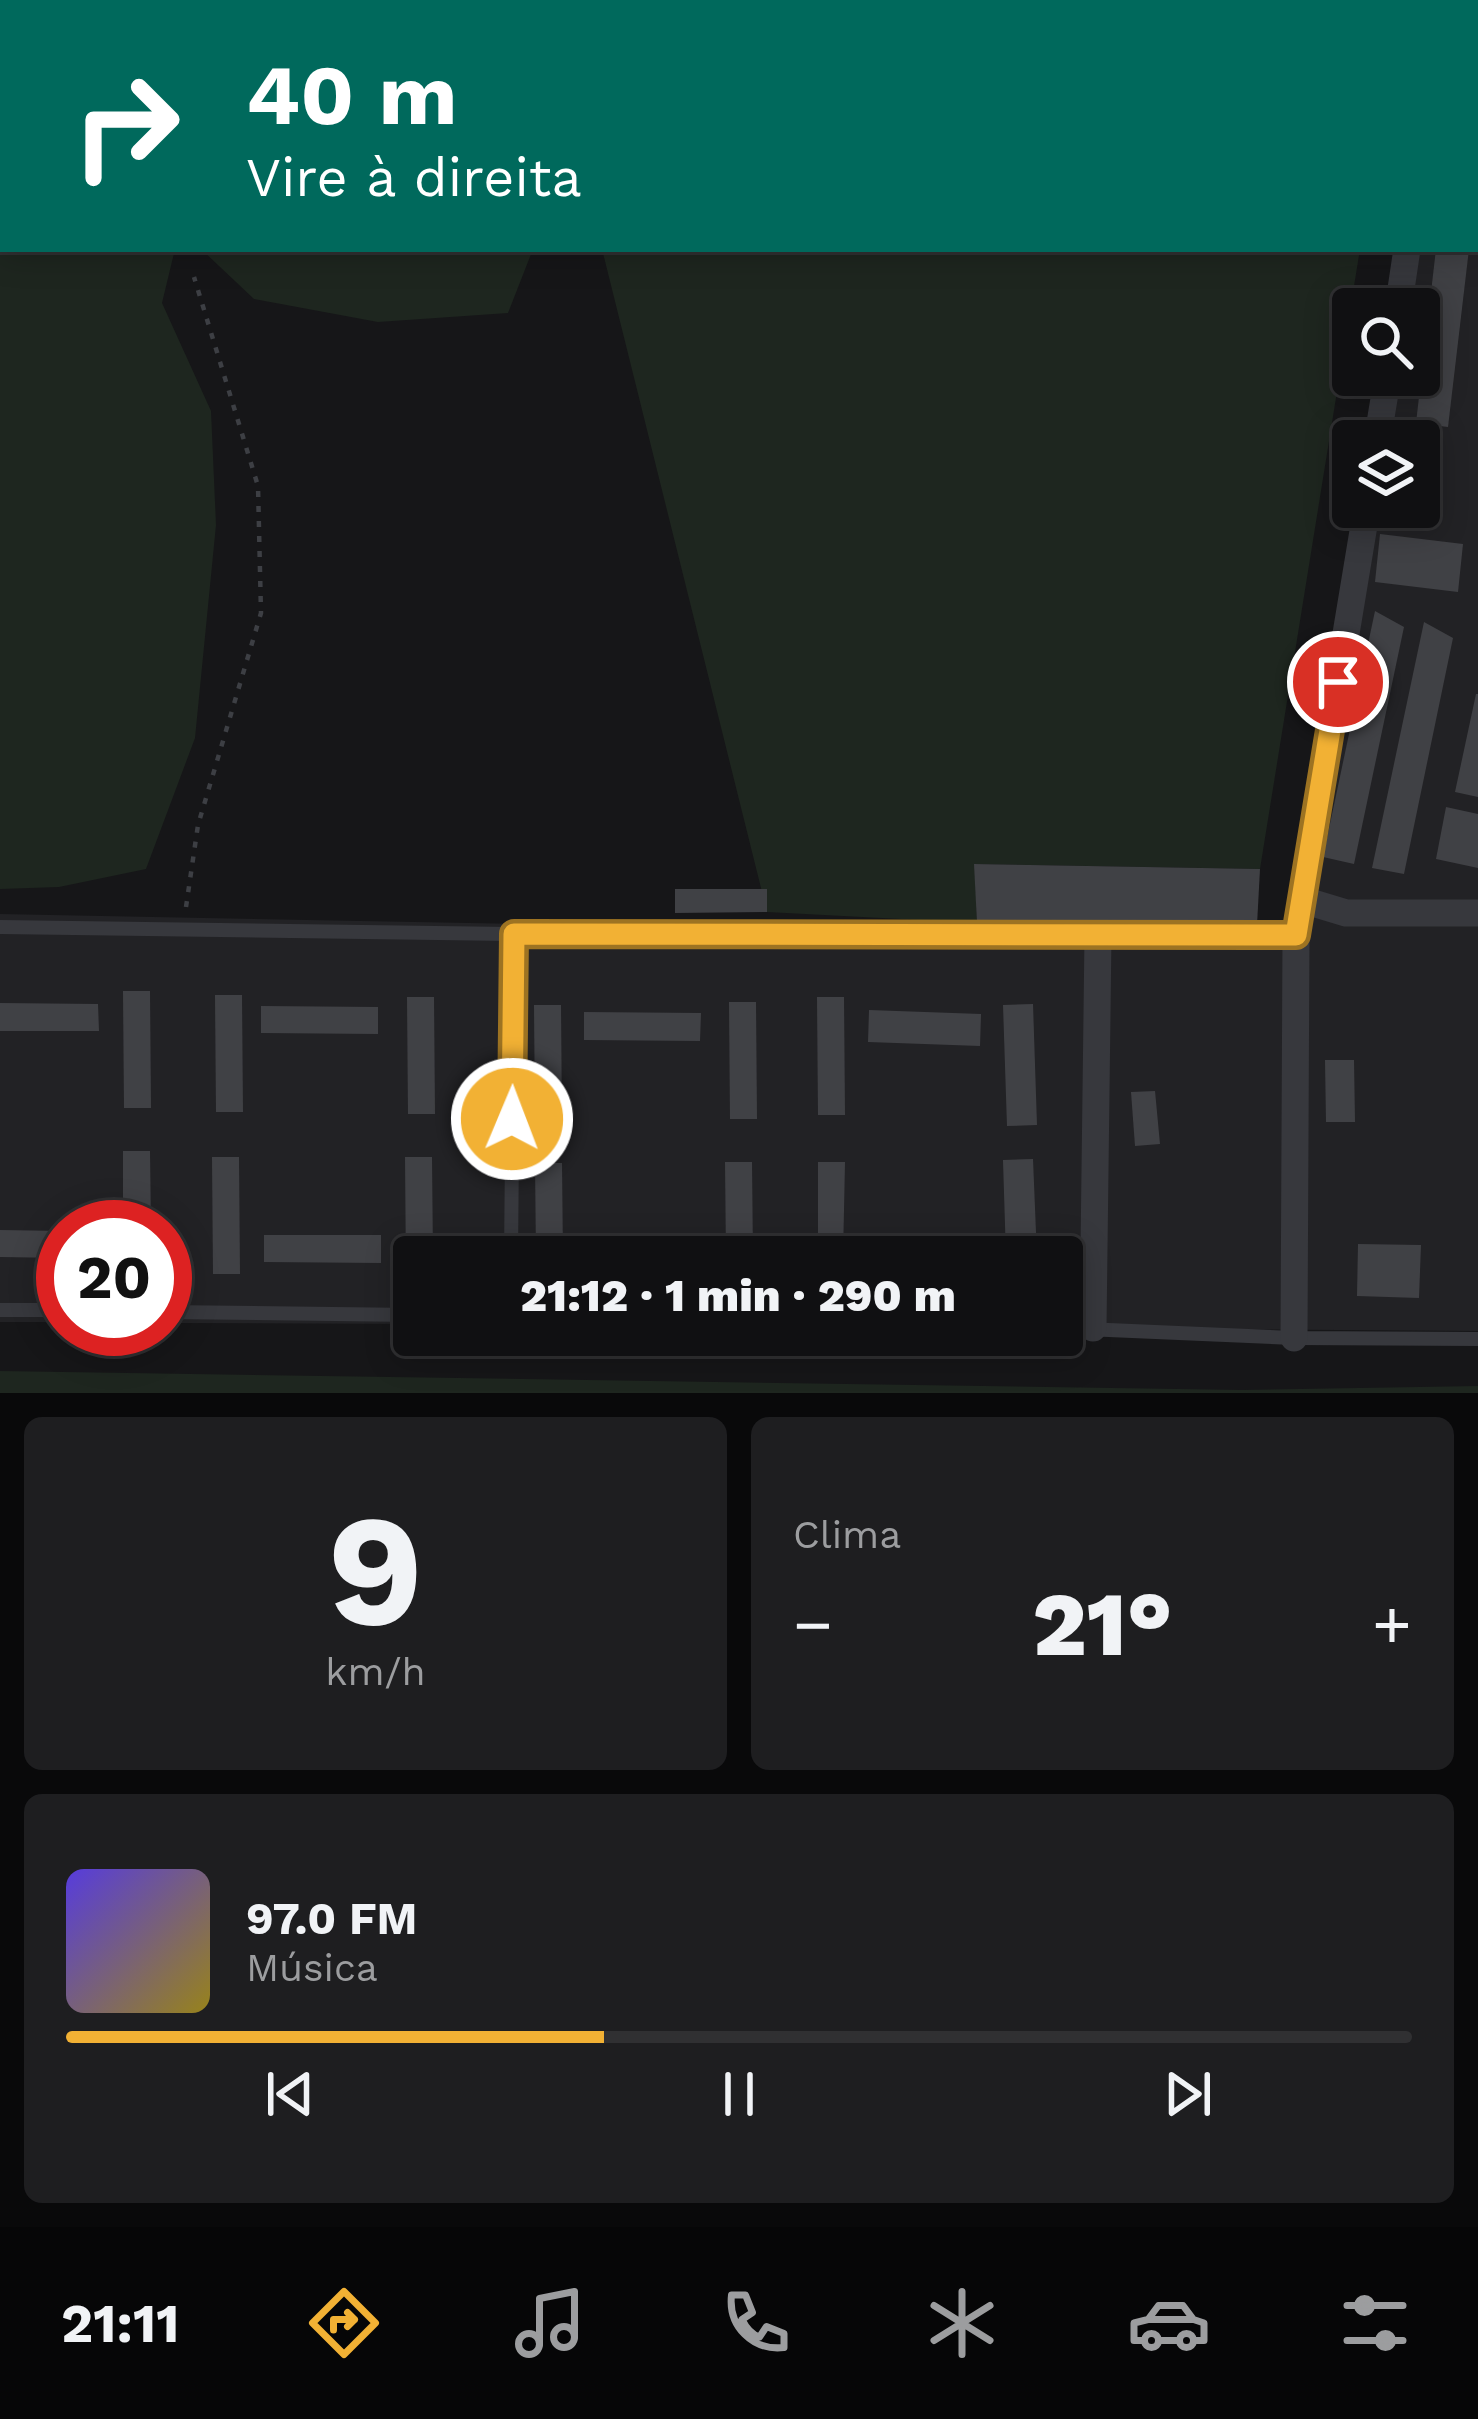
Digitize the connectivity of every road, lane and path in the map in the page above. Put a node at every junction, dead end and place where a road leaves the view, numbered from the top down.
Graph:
1 (1407, 252) edge
2 (194, 278) dead end
3 (1401, 288) edge
4 (1364, 528) edge
5 (1303, 900) junction
6 (1478, 913) edge
7 (0, 927) edge
8 (182, 930) junction
9 (514, 934) junction
10 (1098, 935) junction
11 (1296, 935) junction
12 (511, 1236) edge
13 (0, 1310) edge
14 (36, 1310) edge
15 (192, 1312) edge
16 (393, 1315) edge
17 (1083, 1328) edge
18 (1094, 1328) junction
19 (1294, 1338) junction
20 (1478, 1339) edge

1 - 3 street
2 - 8 path
4 - 5 street
5 - 6 street
5 - 11 street
7 - 8 lane
8 - 9 lane
9 - 10 lane
9 - 12 lane
10 - 11 lane
10 - 18 street
11 - 19 street
13 - 14 lane
15 - 16 lane
17 - 18 lane
18 - 19 lane
19 - 20 lane

